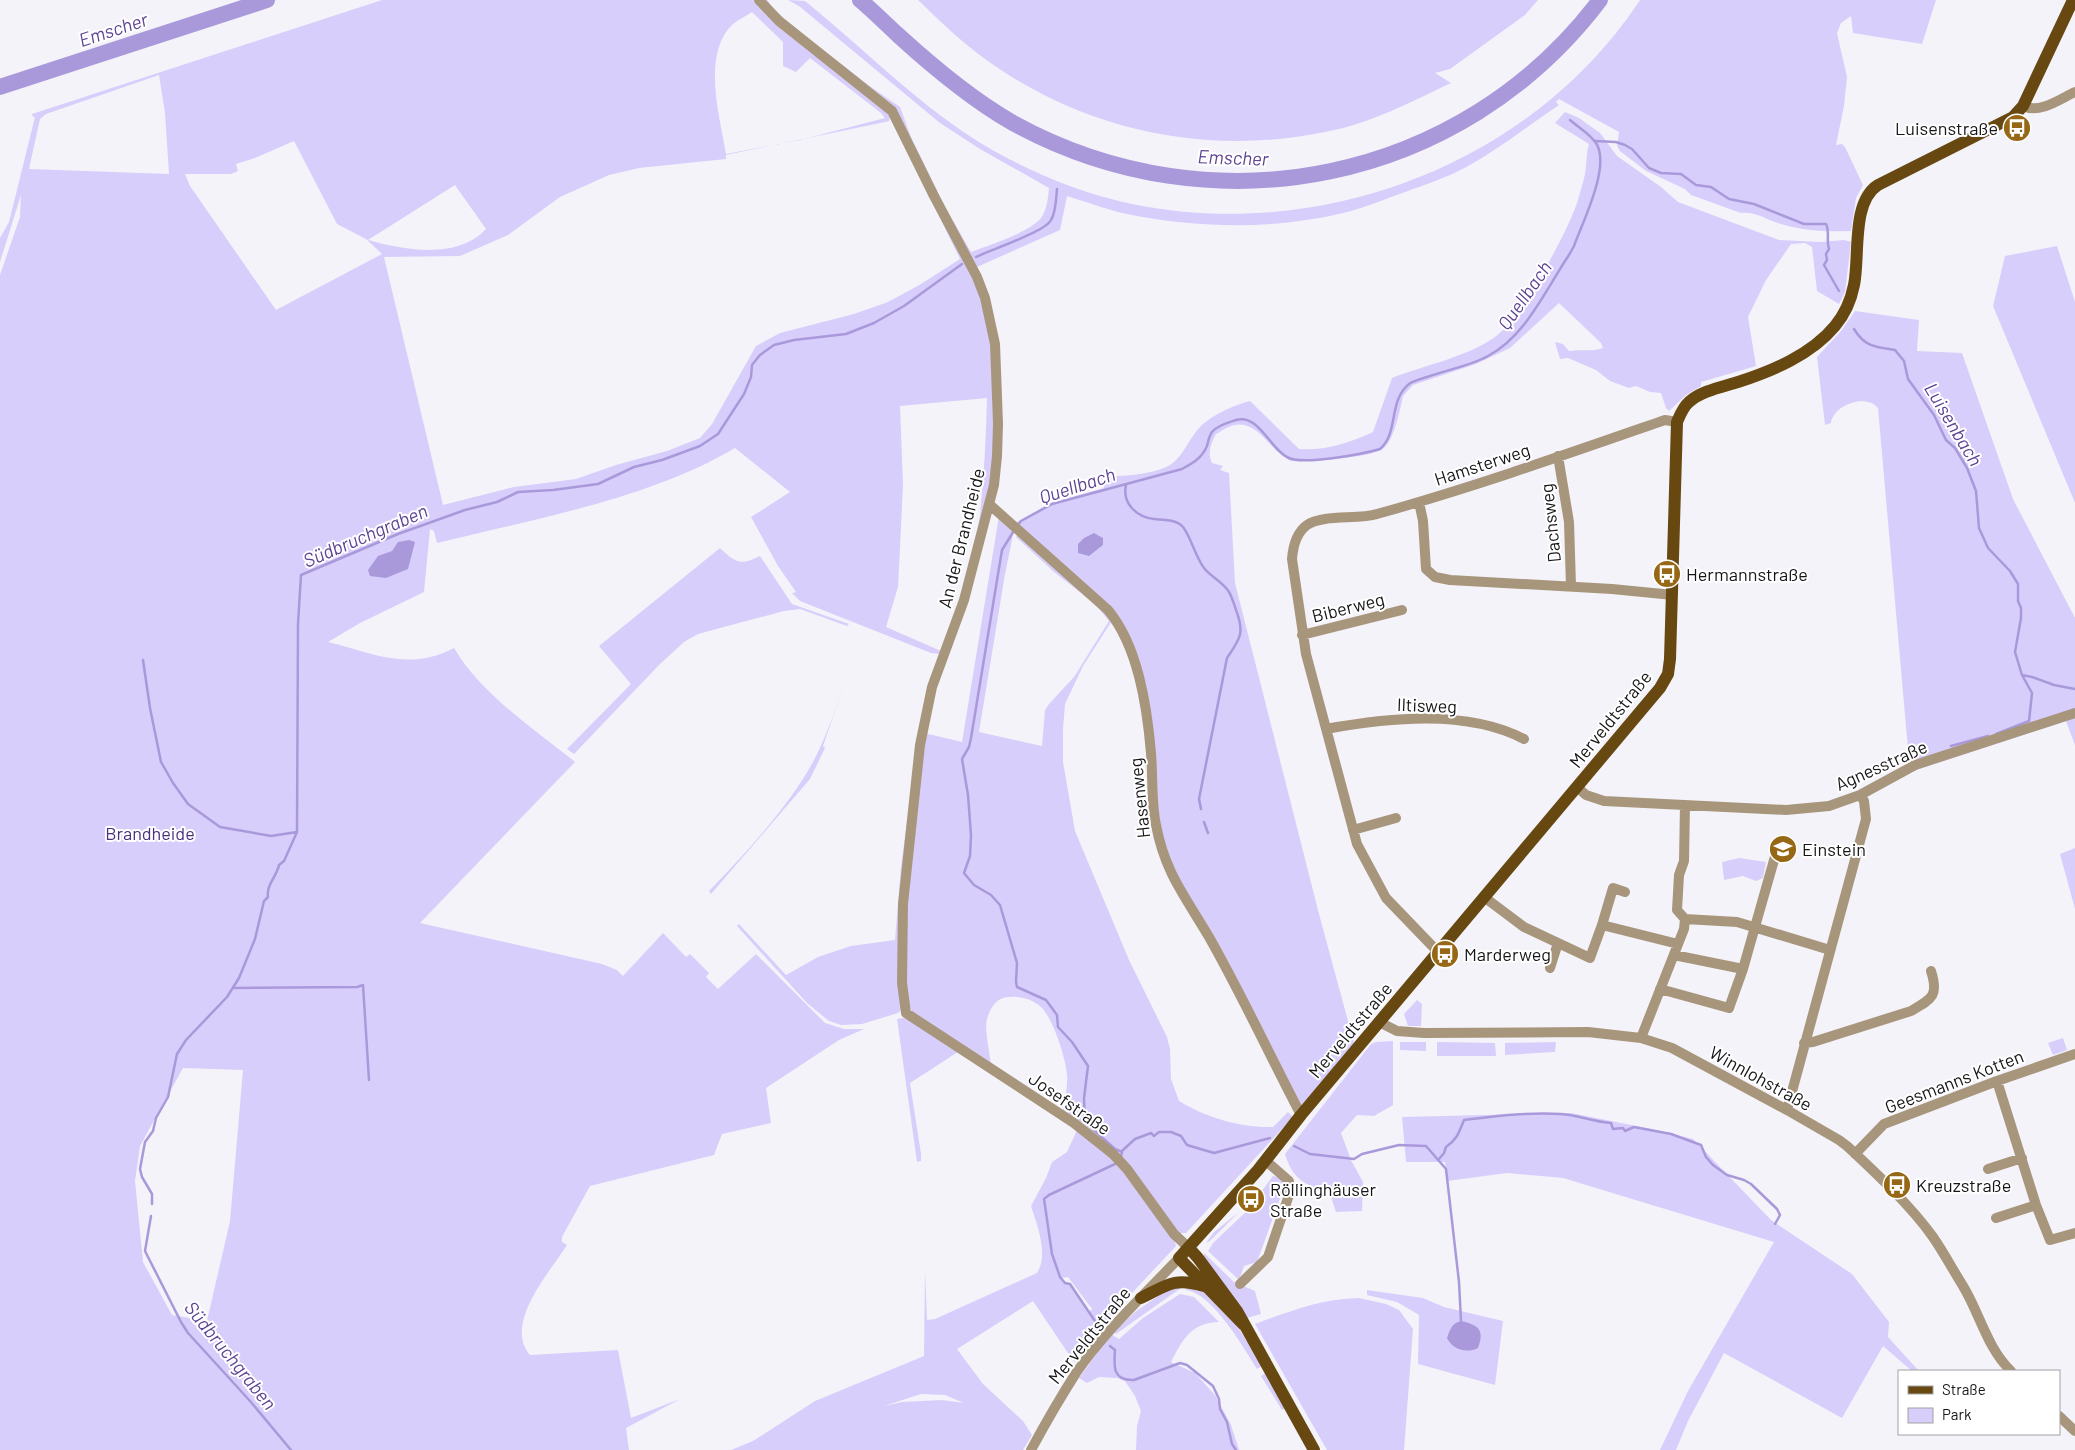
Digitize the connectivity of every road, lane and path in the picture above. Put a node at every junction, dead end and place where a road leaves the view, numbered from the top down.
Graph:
1 (759, 0) edge
2 (2073, 0) edge
3 (2075, 92) edge
4 (2023, 106) junction
5 (1677, 422) junction
6 (1558, 456) junction
7 (1419, 502) junction
8 (989, 504) junction
9 (1571, 586) junction
10 (1673, 594) junction
11 (1402, 610) dead end
12 (1302, 635) junction
13 (2075, 713) edge
14 (1326, 729) junction
15 (1524, 739) dead end
16 (1577, 787) junction
17 (1860, 795) junction
18 (1685, 804) junction
19 (1396, 818) dead end
20 (1353, 830) junction
21 (1776, 853) dead end
22 (1625, 892) dead end
23 (1484, 897) junction
24 (1685, 919) junction
25 (1602, 925) junction
26 (1755, 927) junction
27 (1558, 943) junction
28 (1678, 944) junction
29 (1830, 950) junction
30 (1438, 952) junction
31 (1674, 955) junction
32 (1550, 968) dead end
33 (1743, 969) junction
34 (1931, 971) dead end
35 (1660, 989) junction
36 (906, 1013) joint
37 (1379, 1022) junction
38 (1642, 1038) junction
39 (1804, 1042) junction
40 (2075, 1054) edge
41 (1997, 1081) junction
42 (1787, 1110) junction
43 (1301, 1115) junction
44 (1855, 1154) junction
45 (2022, 1158) junction
46 (1266, 1161) junction
47 (1988, 1170) dead end
48 (2036, 1205) junction
49 (1996, 1218) dead end
50 (2075, 1233) edge
51 (1189, 1248) junction
52 (1179, 1258) junction
53 (1240, 1284) dead end
54 (1206, 1287) junction
55 (1141, 1298) junction
56 (1244, 1325) junction
57 (2010, 1370) edge
58 (2060, 1417) edge
59 (2075, 1431) edge
60 (1031, 1450) edge
61 (1314, 1450) edge

1 - 8 street, An der Brandheide
2 - 4 main road
3 - 4 street
4 - 5 main road
5 - 6 street, Hamsterweg
5 - 10 main road, Merveldtstraße
6 - 7 street, Hamsterweg
6 - 9 street, Dachsweg
7 - 9 street
7 - 12 street, Hamsterweg
8 - 36 street, An der Brandheide
8 - 43 street, Hasenweg
9 - 10 street
10 - 16 main road, Merveldtstraße
11 - 12 street, Biberweg
12 - 14 street
13 - 17 street, Agnesstraße
14 - 15 street, Iltisweg
14 - 20 street
16 - 18 street, Agnesstraße
16 - 23 main road, Merveldtstraße
17 - 18 street, Agnesstraße
17 - 29 street
18 - 24 street
19 - 20 street
20 - 30 street
21 - 26 street
22 - 25 street
23 - 27 street
23 - 30 main road, Merveldtstraße
24 - 26 street
24 - 28 street
25 - 27 street
25 - 28 street
26 - 29 street
26 - 33 street
27 - 32 street
28 - 31 street
29 - 39 street
30 - 37 main road, Merveldtstraße
31 - 33 street
31 - 35 street
33 - 35 street
34 - 39 street
35 - 38 street
36 - 51 street, Josefstraße
37 - 38 street, Winnlohstraße
37 - 43 main road, Merveldtstraße
38 - 42 street, Winnlohstraße
39 - 42 street
40 - 41 street, Geesmanns Kotten
41 - 44 street, Geesmanns Kotten
41 - 45 street
42 - 44 street, Winnlohstraße
43 - 46 main road, Merveldtstraße
44 - 57 street, Winnlohstraße
45 - 47 street
45 - 48 street
46 - 51 main road, Merveldtstraße
46 - 53 street
48 - 49 street
48 - 50 street
51 - 52 main road, Merveldtstraße
51 - 56 main road
52 - 54 main road
52 - 55 street, Merveldtstraße
54 - 55 main road
54 - 56 main road
55 - 60 street, Merveldtstraße
56 - 61 main road
58 - 59 street

